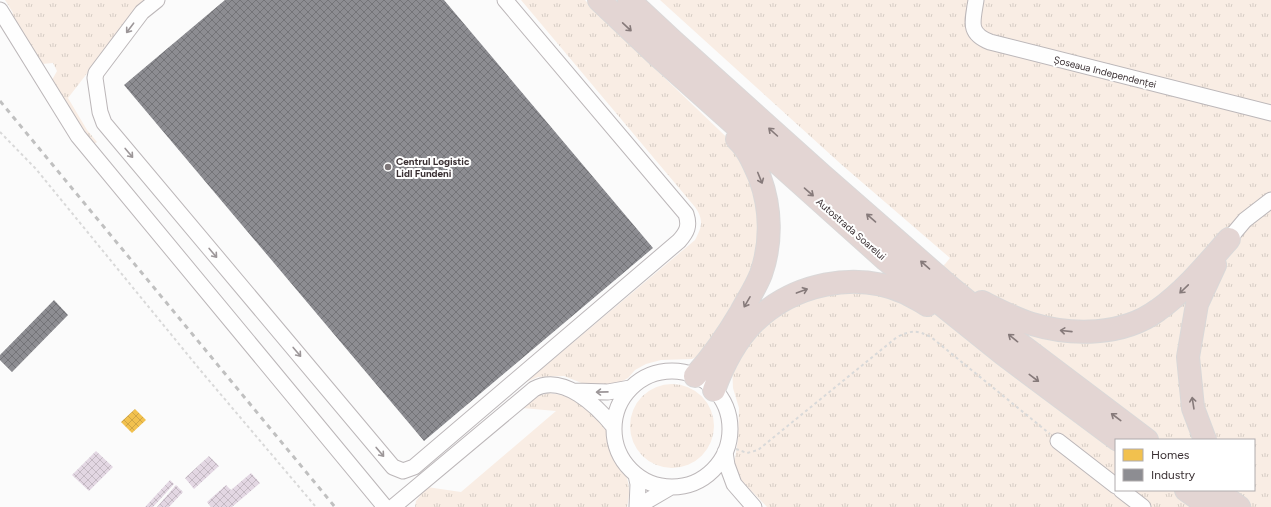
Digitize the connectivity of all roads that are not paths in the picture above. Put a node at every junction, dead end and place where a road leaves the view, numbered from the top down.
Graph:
1 (157, 0) edge
2 (505, 0) edge
3 (599, 0) edge
4 (630, 0) edge
5 (976, 0) edge
6 (0, 10) edge
7 (664, 47) junction
8 (1271, 113) edge
9 (1271, 200) edge
10 (1229, 239) junction
11 (950, 287) junction
12 (1003, 354) junction
13 (695, 376) junction
14 (630, 388) junction
15 (714, 390) junction
16 (573, 391) junction
17 (614, 427) junction
18 (1117, 439) edge
19 (1146, 439) edge
20 (1205, 439) edge
21 (1058, 441) road end
22 (726, 449) junction
23 (636, 475) junction
24 (701, 479) junction
25 (734, 484) junction
26 (1115, 485) edge
27 (671, 487) junction
28 (1122, 491) edge
29 (1187, 491) edge
30 (1216, 491) edge
31 (1239, 491) edge
32 (385, 507) edge
33 (393, 507) edge
34 (638, 507) edge
35 (754, 507) edge
36 (1143, 507) edge
37 (1210, 507) edge
38 (1239, 507) edge
39 (1254, 507) edge

1 -> 2 street
3 -> 7 highway, Autostrada Soarelui
4 - 7 highway, Autostrada Soarelui
5 - 8 street, Șoseaua Independenței
6 - 32 street
11 -> 7 highway, Autostrada Soarelui
7 -> 12 highway, Autostrada Soarelui
7 -> 13 highway
9 - 10 street
10 -> 11 highway
20 -> 10 highway
19 -> 11 highway, Autostrada Soarelui
15 -> 12 highway
12 -> 18 highway, Autostrada Soarelui
13 - 14 street
13 - 15 street
14 -> 16 street
14 - 17 street
15 - 22 street
16 - 17 street
16 - 33 street
17 - 23 street
21 - 26 street
22 - 24 street
22 - 25 street
23 - 27 street
23 - 34 street
24 - 25 street
24 - 27 street
25 - 35 street
27 - 34 street
28 - 36 street
29 - 37 highway
30 - 38 highway
31 - 39 highway

